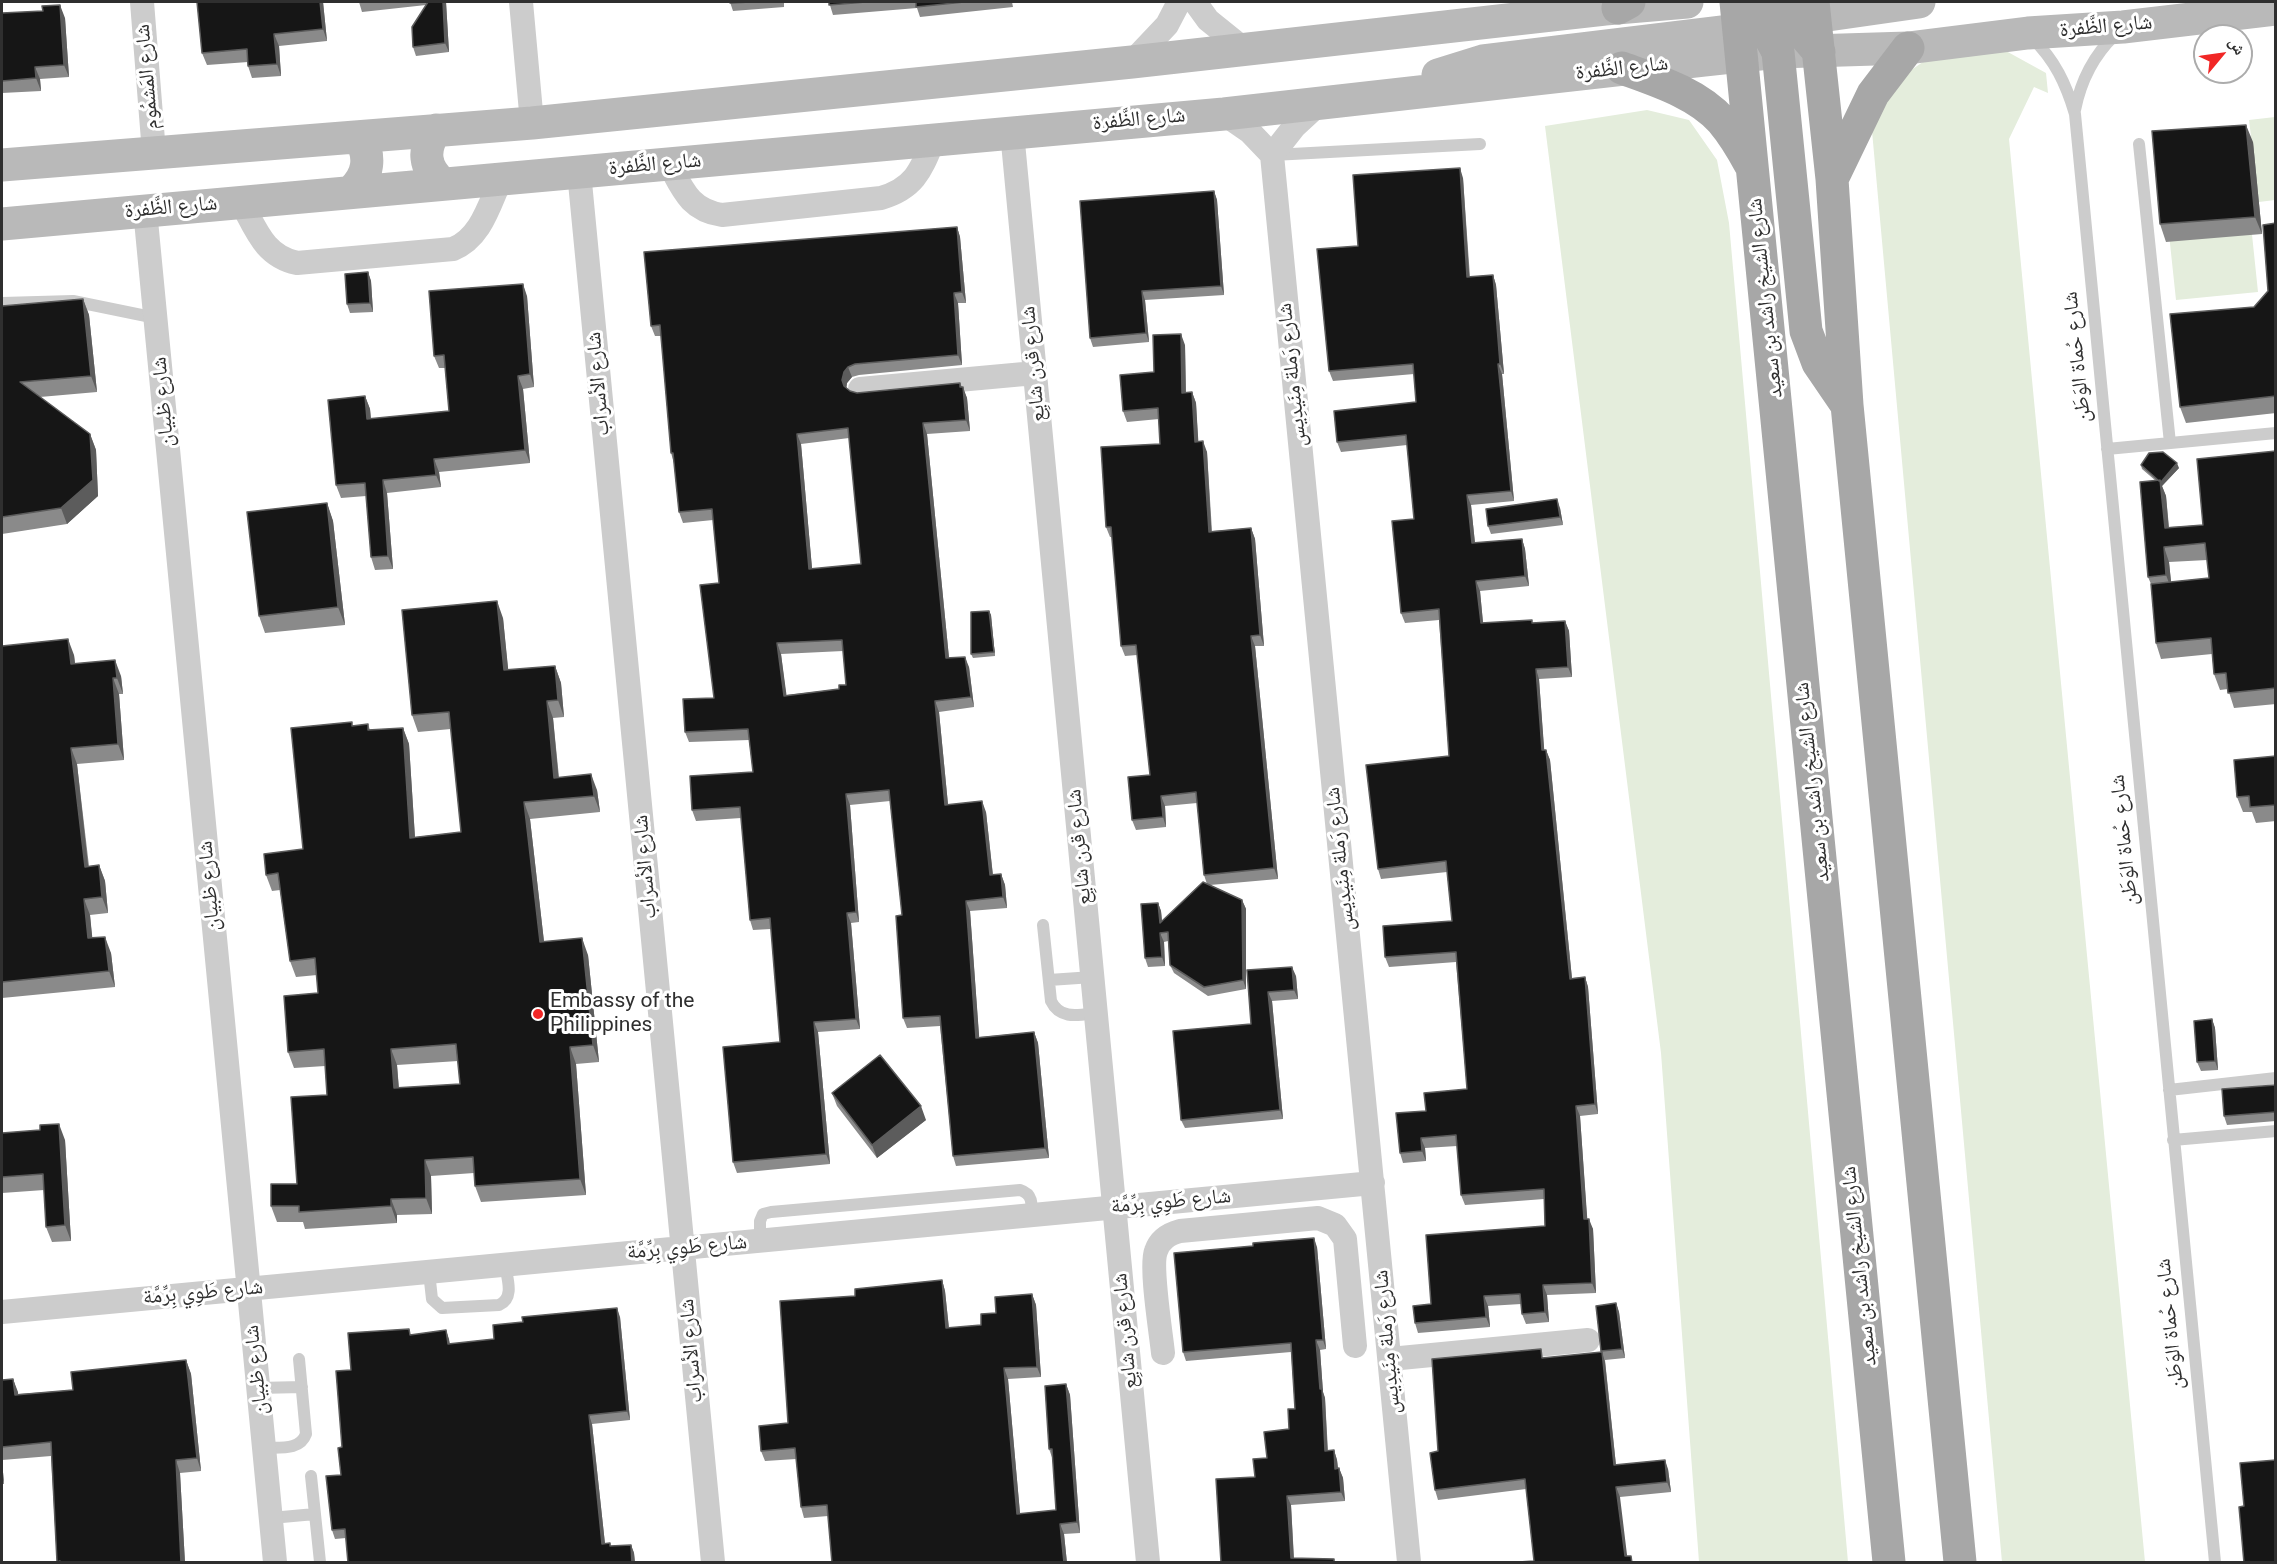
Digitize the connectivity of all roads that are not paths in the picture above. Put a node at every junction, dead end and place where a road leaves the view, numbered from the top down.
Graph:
1 (142, 2) edge
2 (521, 2) edge
3 (1179, 2) edge
4 (1195, 2) edge
5 (1687, 2) edge
6 (1919, 2) edge
7 (1624, 5) edge
8 (2276, 9) edge
9 (1774, 19) edge
10 (2122, 27) junction
11 (2028, 33) junction
12 (1908, 48) junction
13 (1244, 49) junction
14 (1819, 52) junction
15 (1132, 62) junction
16 (1622, 68) junction
17 (1396, 95) junction
18 (1320, 103) junction
19 (1224, 114) junction
20 (2074, 114) junction
21 (532, 123) junction
22 (435, 130) junction
23 (1012, 132) junction
24 (360, 137) junction
25 (934, 139) junction
26 (1480, 144) dead end
27 (2139, 144) dead end
28 (154, 153) junction
29 (1272, 155) junction
30 (669, 164) junction
31 (2, 165) edge
32 (1754, 170) junction
33 (579, 172) junction
34 (501, 179) junction
35 (1832, 179) junction
36 (442, 183) junction
37 (352, 191) junction
38 (241, 202) junction
39 (145, 210) junction
40 (2, 224) edge
41 (2, 303) edge
42 (156, 318) junction
43 (1035, 373) junction
44 (860, 389) dead end
45 (1847, 405) junction
46 (2276, 433) edge
47 (2170, 443) junction
48 (2107, 449) junction
49 (1043, 926) dead end
50 (1093, 977) junction
51 (1049, 980) junction
52 (1096, 1013) junction
53 (2276, 1078) edge
54 (2169, 1090) junction
55 (2276, 1131) edge
56 (2173, 1140) junction
57 (1373, 1183) junction
58 (1247, 1195) junction
59 (1114, 1208) junction
60 (1250, 1225) junction
61 (682, 1248) junction
62 (505, 1265) junction
63 (429, 1272) junction
64 (249, 1289) junction
65 (2, 1312) edge
66 (1588, 1340) dead end
67 (1355, 1346) dead end
68 (1164, 1353) dead end
69 (299, 1359) dead end
70 (1390, 1359) junction
71 (302, 1387) junction
72 (258, 1388) junction
73 (264, 1448) junction
74 (311, 1476) dead end
75 (315, 1514) junction
76 (271, 1518) junction
77 (275, 1563) edge
78 (320, 1563) edge
79 (713, 1563) edge
80 (1148, 1563) edge
81 (1409, 1563) edge
82 (1888, 1563) edge
83 (1960, 1563) edge
84 (2215, 1563) edge

1 - 28 street, شارع المَشمُوم
2 - 21 street
3 - 15 street
4 - 13 street
5 - 7 main road
6 - 9 main road
7 - 13 main road
8 - 10 main road, شارع الظَّفرة
9 - 14 main road
9 - 16 main road, شارع الظَّفرة
9 - 17 main road
9 - 32 main road, شارع الشيخ راشد بن سعيد
9 - 45 main road
10 - 11 main road, شارع الظَّفرة
10 - 20 lane, شارع حُماة الوَطَن
11 - 12 main road, شارع الظَّفرة
11 - 20 lane, شارع حُماة الوَطَن
12 - 14 main road, شارع الظَّفرة
12 - 35 main road
13 - 15 main road
14 - 35 main road
15 - 21 main road
16 - 17 main road, شارع الظَّفرة
16 - 32 main road
17 - 18 main road, شارع الظَّفرة
18 - 19 main road, شارع الظَّفرة
18 - 29 street
19 - 23 main road, شارع الظَّفرة
19 - 29 street
20 - 48 lane, شارع حُماة الوَطَن
21 - 22 main road
22 - 24 main road
22 - 36 main road
23 - 25 main road, شارع الظَّفرة
23 - 43 street, شارع قرن شايِع
24 - 28 main road
24 - 37 main road
25 - 30 main road, شارع الظَّفرة
25 - 30 street
26 - 29 lane
27 - 47 lane
28 - 31 main road
29 - 57 street, شارع رَملة مِنَيدِيس
30 - 33 main road, شارع الظَّفرة
32 - 82 main road, شارع الشيخ راشد بن سعيد
33 - 34 main road, شارع الظَّفرة
33 - 61 street, شارع الأسراب
34 - 36 main road, شارع الظَّفرة
34 - 38 street
35 - 45 main road
36 - 37 main road, شارع الظَّفرة
37 - 38 main road, شارع الظَّفرة
38 - 39 main road, شارع الظَّفرة
39 - 40 main road, شارع الظَّفرة
39 - 42 street, شارع ظبيان
41 - 42 lane
42 - 64 street, شارع ظبيان
43 - 44 street
43 - 50 street, شارع قرن شايِع
45 - 83 main road
46 - 47 lane
47 - 48 lane
48 - 54 lane, شارع حُماة الوَطَن
49 - 51 lane
50 - 51 lane
50 - 52 street, شارع قرن شايِع
51 - 52 lane
52 - 59 street, شارع قرن شايِع
53 - 54 lane
54 - 56 lane, شارع حُماة الوَطَن
55 - 56 lane
56 - 84 lane, شارع حُماة الوَطَن
57 - 58 street, شارع طَوِي بِرِّمَّة
57 - 70 street, شارع رَملة مِنَيدِيس
58 - 59 street, شارع طَوِي بِرِّمَّة
58 - 60 street
59 - 61 street, شارع طَوِي بِرِّمَّة
59 - 80 street, شارع قرن شايِع
60 - 67 street
60 - 68 street
61 - 62 street, شارع طَوِي بِرِّمَّة
61 - 79 street, شارع الأسراب
62 - 63 street, شارع طَوِي بِرِّمَّة
62 - 63 lane
63 - 64 street, شارع طَوِي بِرِّمَّة
64 - 65 street, شارع طَوِي بِرِّمَّة
64 - 72 street, شارع ظبيان
66 - 70 street
69 - 71 lane
70 - 81 street, شارع رَملة مِنَيدِيس
71 - 72 lane
71 - 73 lane
72 - 73 street, شارع ظبيان
73 - 76 street, شارع ظبيان
74 - 75 lane
75 - 76 lane
75 - 78 lane
76 - 77 street, شارع ظبيان

